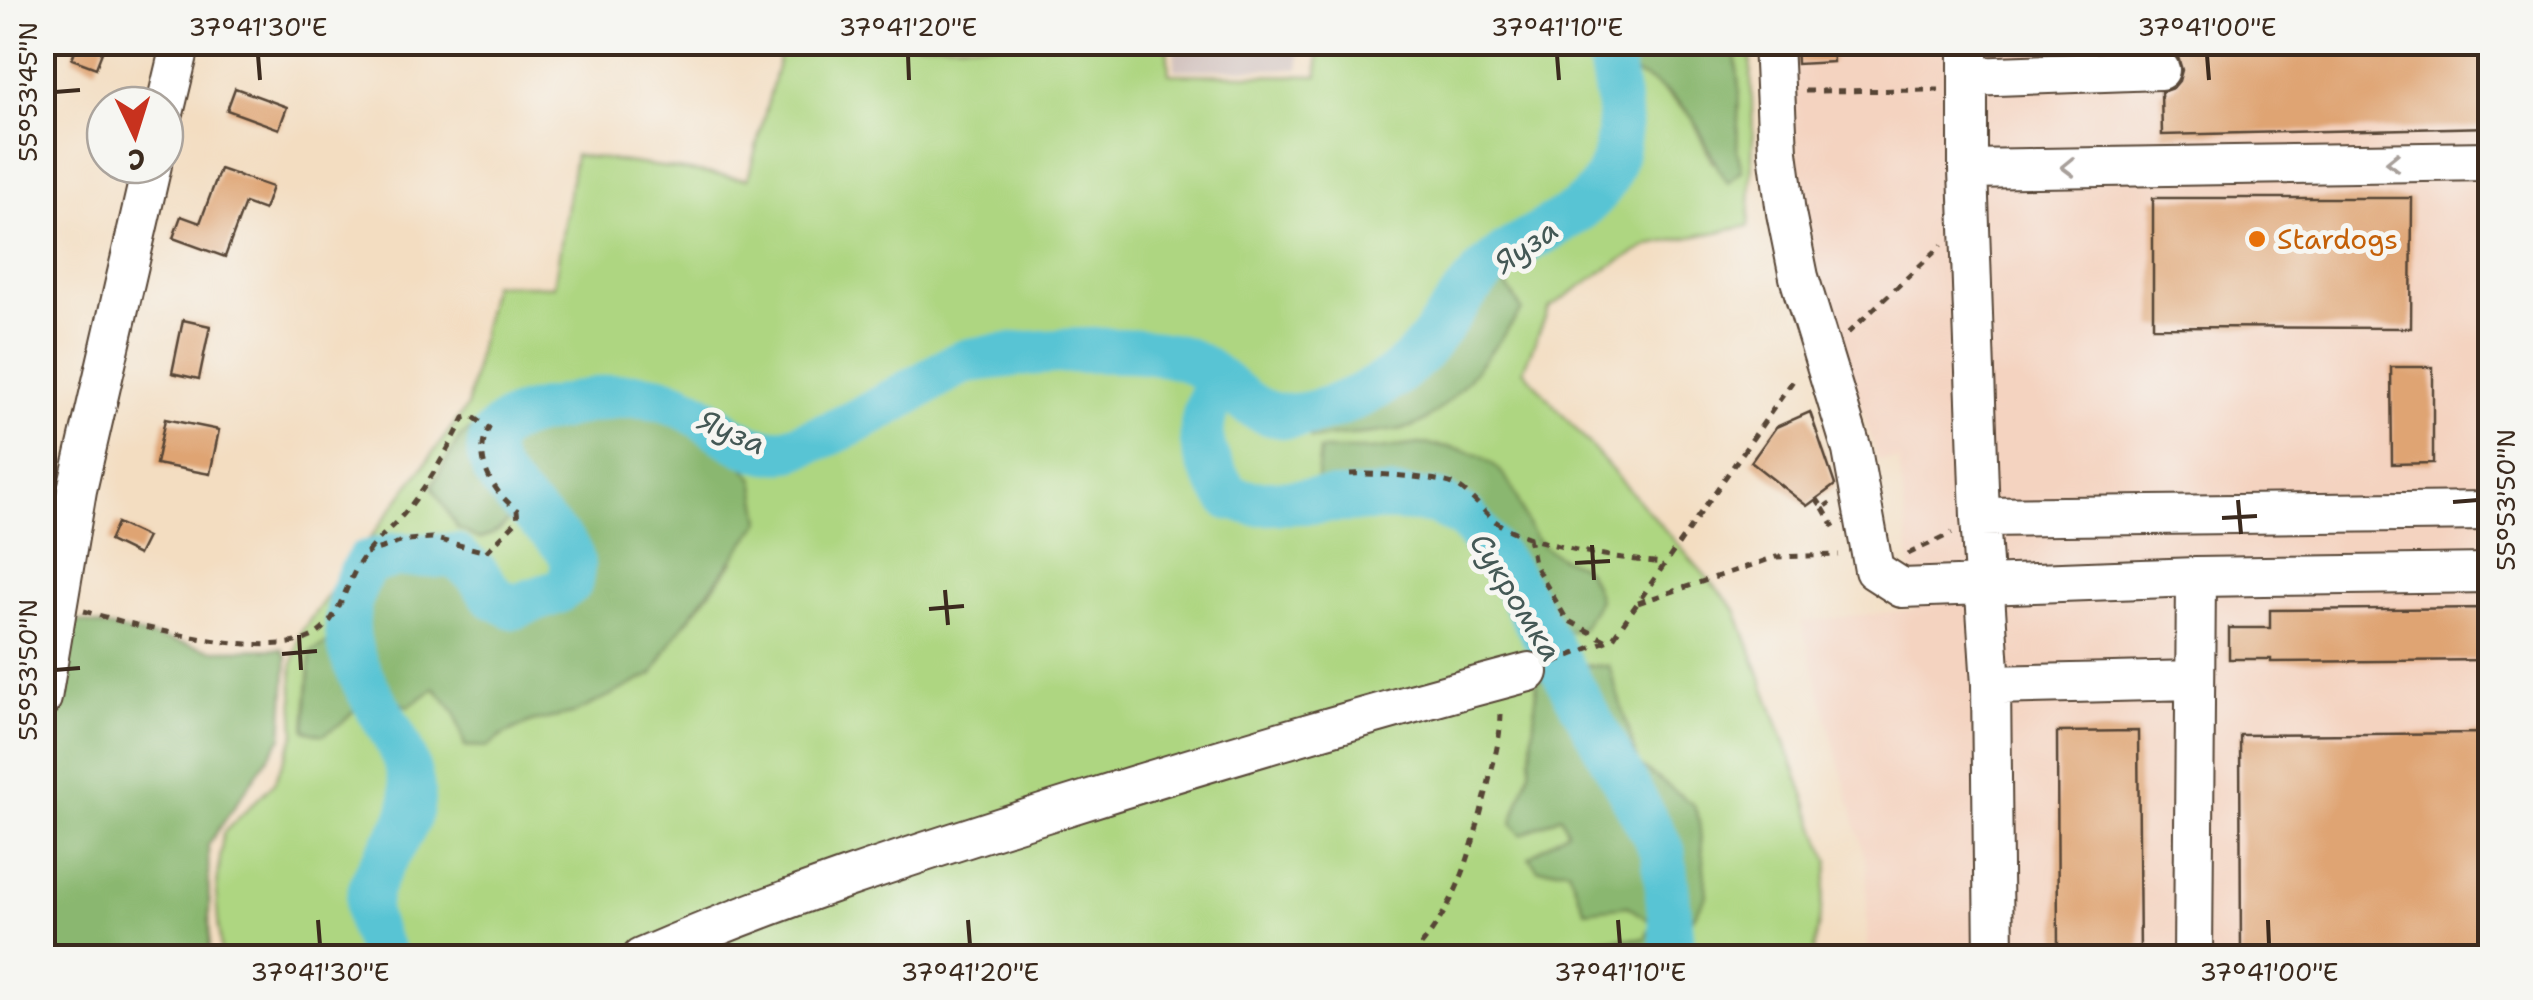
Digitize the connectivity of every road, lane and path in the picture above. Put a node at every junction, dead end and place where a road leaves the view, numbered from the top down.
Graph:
1 (180, 42) edge
2 (1773, 42) edge
3 (1961, 70) edge
4 (2160, 70) dead end
5 (171, 85) edge
6 (1774, 91) junction
7 (2490, 160) edge
8 (1968, 169) junction
9 (147, 185) edge
10 (1952, 236) dead end
11 (1823, 356) junction
12 (1350, 474) dead end
13 (2490, 510) edge
14 (1970, 523) junction
15 (1529, 537) junction
16 (366, 554) junction
17 (1664, 562) junction
18 (1874, 570) junction
19 (2490, 573) edge
20 (2196, 577) junction
21 (1984, 586) junction
22 (57, 603) junction
23 (1635, 604) junction
24 (1605, 643) junction
25 (1514, 676) junction
26 (2194, 680) junction
27 (1991, 686) junction
28 (42, 698) edge
29 (641, 958) edge
30 (1411, 958) edge
31 (1994, 958) edge
32 (2194, 958) edge

1 - 5 street
2 - 6 street
3 - 4 street
3 - 6 path
3 - 8 street
6 - 11 street
7 -> 8 street
8 - 14 street
9 - 22 street
10 - 11 path
11 - 17 path
11 - 18 street
12 - 15 path
13 - 14 street
14 - 18 path
14 - 21 street
15 - 17 path
15 - 24 path
16 - 16 path
16 - 22 path
17 - 23 path
18 - 21 street
18 - 23 path
19 - 20 street
20 - 21 street
20 - 26 street
21 - 27 street
22 - 28 street
23 - 24 path
24 - 25 path
25 - 29 street
25 - 30 path
26 - 27 street
26 - 32 street
27 - 31 street

